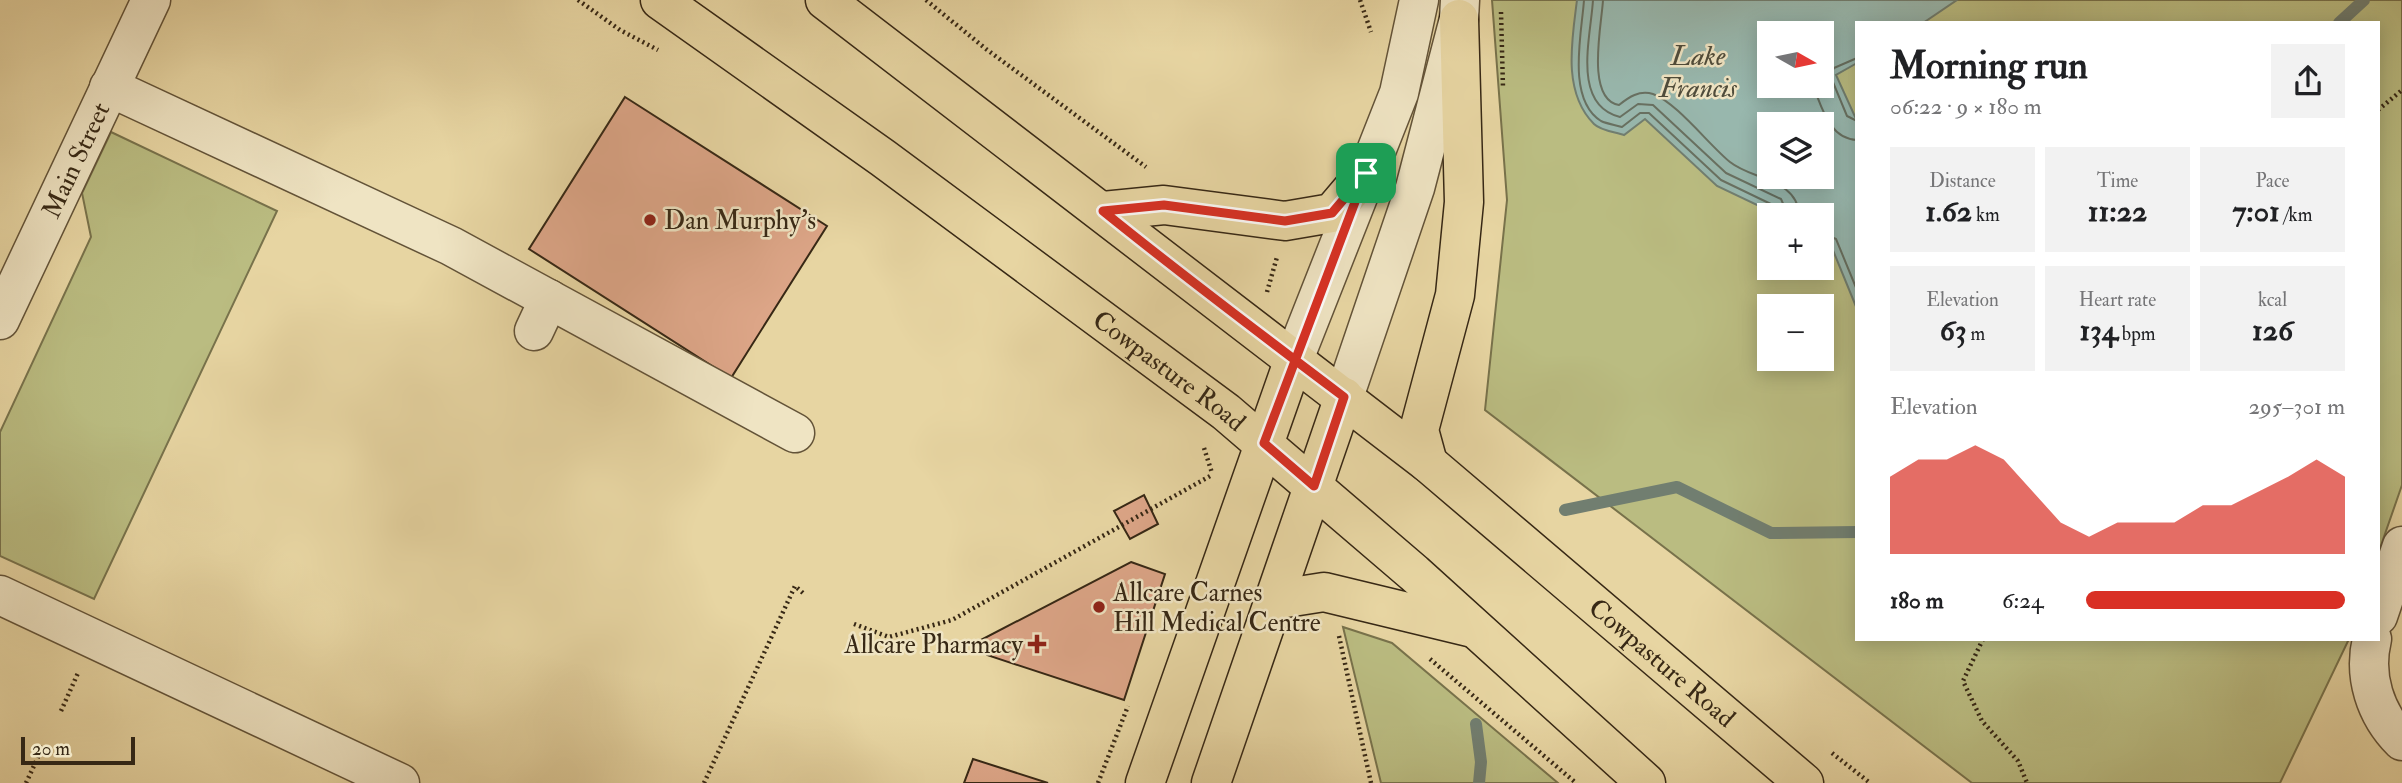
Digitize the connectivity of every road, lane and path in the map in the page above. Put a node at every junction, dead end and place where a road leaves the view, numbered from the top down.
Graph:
1 (151, 0) edge
2 (660, 0) edge
3 (825, 0) edge
4 (926, 0) edge
5 (1360, 0) edge
6 (1419, 0) edge
7 (1460, 10) edge
8 (1372, 34) dead end
9 (109, 87) junction
10 (2402, 90) edge
11 (2380, 108) edge
12 (1155, 169) dead end
13 (1366, 173) junction
14 (1103, 211) junction
15 (0, 320) edge
16 (1294, 359) junction
17 (1344, 397) junction
18 (795, 433) dead end
19 (1264, 443) junction
20 (1428, 463) junction
21 (1213, 474) dead end
22 (1314, 486) junction
23 (2402, 546) edge
24 (803, 593) dead end
25 (0, 595) edge
26 (1273, 600) junction
27 (2380, 610) edge
28 (854, 624) dead end
29 (1476, 629) junction
30 (1338, 631) dead end
31 (1982, 641) edge
32 (2372, 641) edge
33 (1421, 652) dead end
34 (79, 669) dead end
35 (61, 711) dead end
36 (2402, 741) edge
37 (44, 744) dead end
38 (1213, 773) edge
39 (26, 783) edge
40 (400, 783) edge
41 (704, 783) edge
42 (1145, 783) edge
43 (1371, 783) edge
44 (1576, 783) edge
45 (1646, 783) edge
46 (1804, 783) edge
47 (2027, 783) edge

1 - 9 street, Main Street
2 - 19 main road, Cowpasture Road
3 - 14 main road, Cowpasture Road
4 - 12 path
5 - 8 path
6 - 13 street
7 - 17 street
7 - 20 main road
9 - 15 street, Main Street
9 - 18 street
10 - 11 path
13 - 14 main road
13 - 16 street
14 - 16 main road, Cowpasture Road
16 - 17 main road, Cowpasture Road
16 - 19 main road
17 - 20 main road, Cowpasture Road
17 - 22 main road
19 - 22 main road, Cowpasture Road
19 - 42 main road
20 - 46 main road, Cowpasture Road
21 - 28 path
22 - 26 main road
22 - 29 main road, Cowpasture Road
23 - 27 street
24 - 41 path
25 - 40 street
26 - 29 main road
26 - 38 main road
29 - 45 main road, Cowpasture Road
30 - 43 path
31 - 47 path
32 - 36 street
33 - 44 path
34 - 35 path
37 - 39 path

